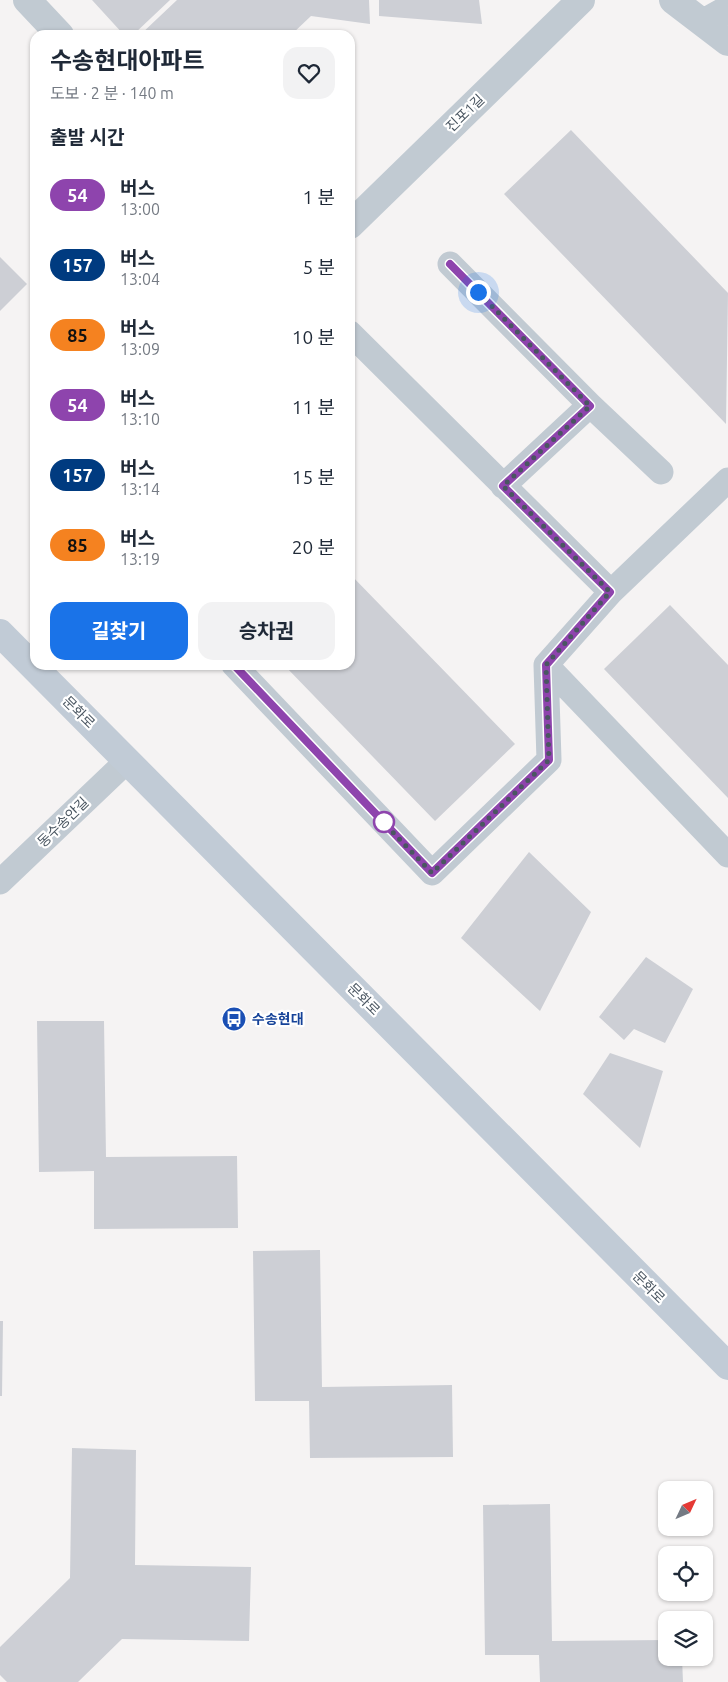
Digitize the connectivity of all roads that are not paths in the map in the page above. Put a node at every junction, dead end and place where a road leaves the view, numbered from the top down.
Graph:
1 (27, 0) edge
2 (581, 0) edge
3 (674, 0) edge
4 (728, 9) edge
5 (703, 23) junction
6 (55, 30) edge
7 (728, 42) edge
8 (355, 220) edge
9 (450, 264) dead end
10 (355, 339) edge
11 (590, 406) junction
12 (661, 472) dead end
13 (728, 480) edge
14 (503, 486) junction
15 (610, 592) junction
16 (0, 633) edge
17 (11, 647) edge
18 (546, 665) junction
19 (30, 666) edge
20 (34, 670) edge
21 (239, 670) edge
22 (127, 761) junction
23 (728, 855) edge
24 (0, 882) edge
25 (728, 1366) edge

1 - 6 street
2 - 8 street, 진포1길
3 - 5 street
4 - 5 street
5 - 7 street
9 - 11 lane
10 - 14 lane
11 - 12 lane
11 - 14 lane
13 - 15 lane
14 - 15 lane
15 - 18 lane
16 - 17 street, 문화로
17 - 19 street, 문화로
18 - 21 lane
18 - 23 lane
20 - 22 street, 문화로
22 - 24 lane, 동수송안길
22 - 25 street, 문화로

